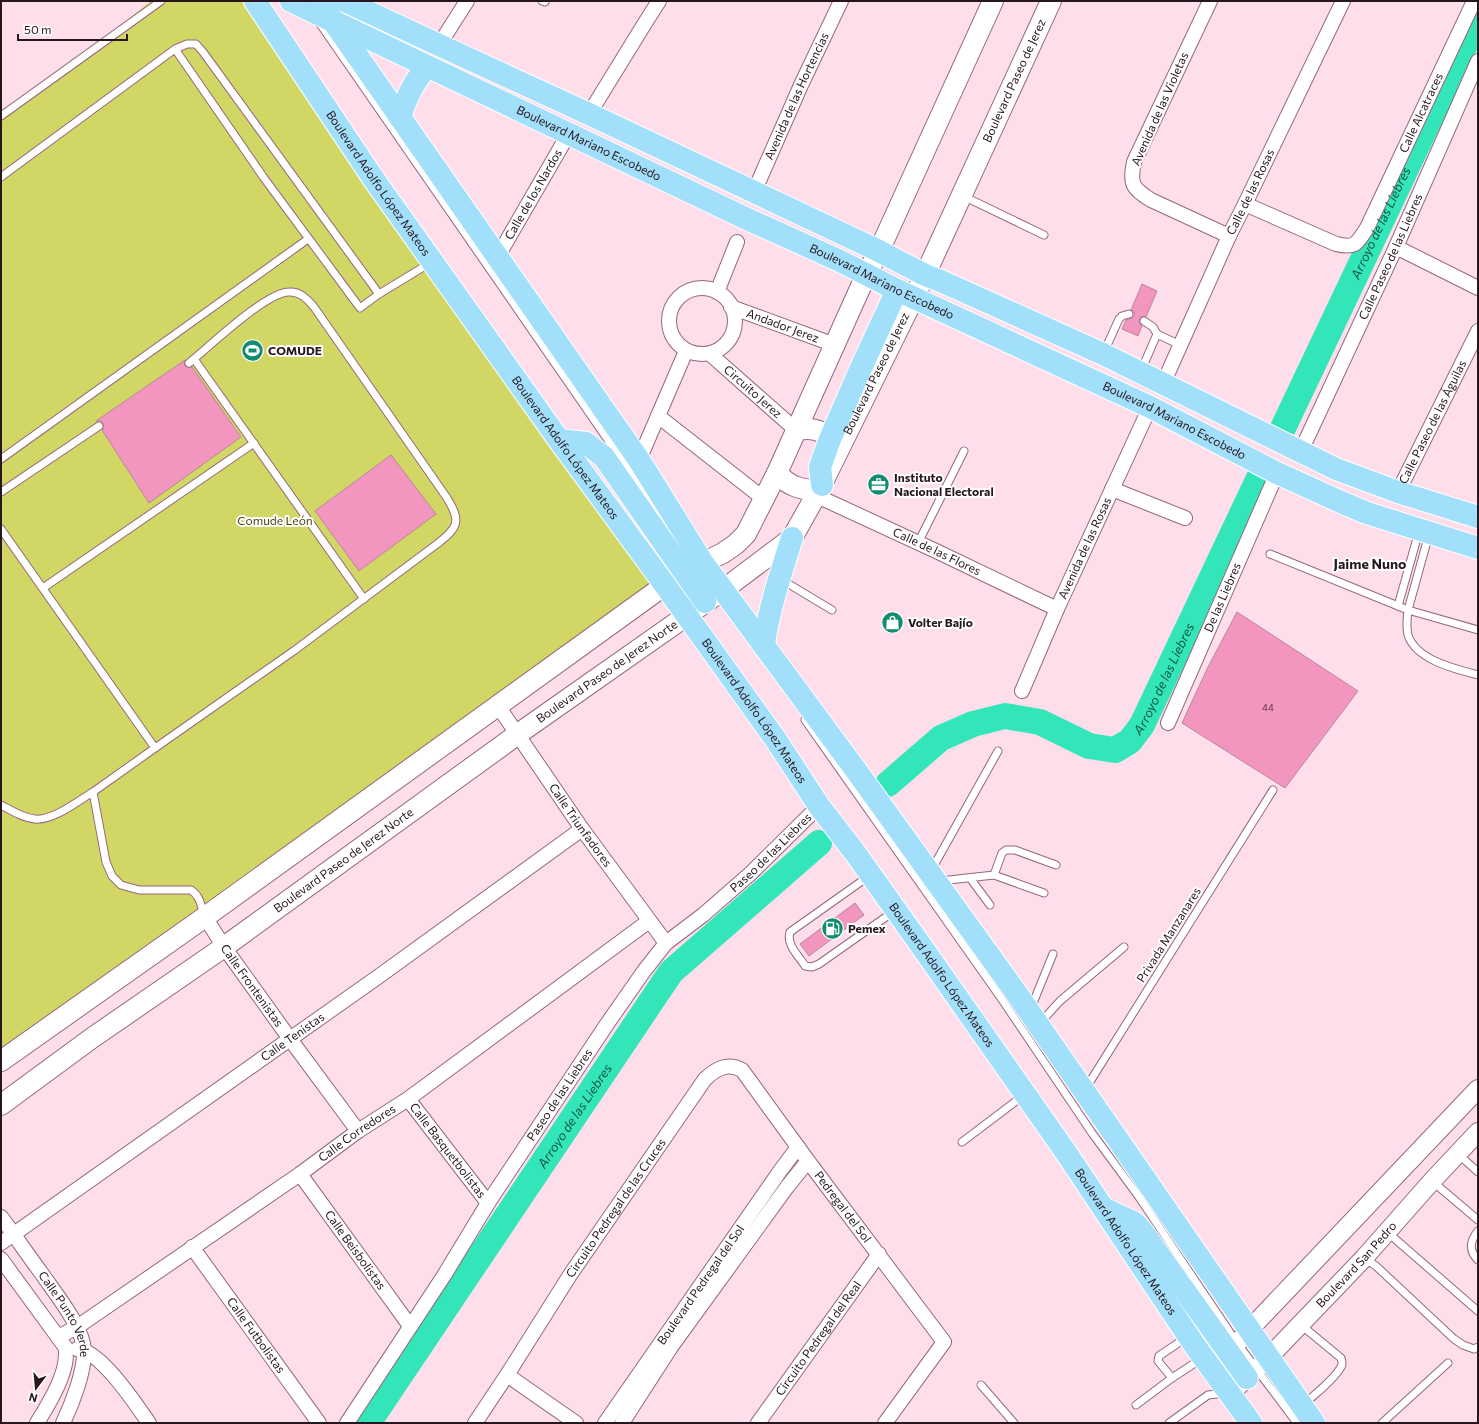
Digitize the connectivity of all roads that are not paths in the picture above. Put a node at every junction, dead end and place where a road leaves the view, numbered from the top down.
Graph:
1 (161, 1) edge
2 (255, 1) edge
3 (291, 1) edge
4 (345, 1) edge
5 (467, 1) edge
6 (659, 1) edge
7 (840, 1) edge
8 (993, 1) edge
9 (1051, 1) edge
10 (1210, 1) edge
11 (1343, 1) edge
12 (1474, 1) edge
13 (311, 4) edge
14 (336, 23) junction
15 (439, 45) junction
16 (175, 50) junction
17 (1478, 61) edge
18 (427, 66) junction
19 (589, 114) junction
20 (1, 116) edge
21 (400, 117) junction
22 (569, 133) junction
23 (1, 177) edge
24 (754, 192) junction
25 (962, 195) junction
26 (1245, 204) junction
27 (1044, 235) dead end
28 (1229, 236) junction
29 (308, 239) junction
30 (736, 242) dead end
31 (1396, 247) junction
32 (879, 251) junction
33 (498, 256) junction
34 (432, 261) junction
35 (866, 275) junction
36 (925, 275) junction
37 (1478, 288) edge
38 (717, 292) junction
39 (379, 294) junction
40 (905, 294) junction
41 (731, 306) junction
42 (1129, 314) dead end
43 (1144, 321) dead end
44 (1478, 331) edge
45 (1157, 334) junction
46 (834, 345) junction
47 (1180, 345) junction
48 (686, 351) junction
49 (710, 354) junction
50 (1103, 354) junction
51 (1140, 373) junction
52 (1163, 384) junction
53 (1150, 407) junction
54 (658, 416) junction
55 (99, 426) dead end
56 (796, 430) junction
57 (830, 439) junction
58 (559, 440) junction
59 (254, 443) junction
60 (964, 451) dead end
61 (1301, 451) junction
62 (1, 459) edge
63 (640, 460) junction
64 (777, 473) junction
65 (1277, 473) junction
66 (1112, 489) junction
67 (819, 490) junction
68 (1, 492) edge
69 (1398, 492) junction
70 (764, 499) junction
71 (1478, 517) edge
72 (1185, 518) dead end
73 (1, 529) edge
74 (1424, 532) junction
75 (674, 535) dead end
76 (792, 538) junction
77 (918, 543) junction
78 (1478, 548) edge
79 (1270, 554) dead end
80 (695, 567) junction
81 (779, 578) junction
82 (665, 585) junction
83 (43, 588) junction
84 (715, 595) junction
85 (364, 599) junction
86 (1398, 606) junction
87 (1057, 609) junction
88 (832, 610) dead end
89 (1408, 610) junction
90 (686, 616) junction
91 (1478, 630) edge
92 (764, 644) junction
93 (1478, 675) edge
94 (1022, 691) dead end
95 (498, 706) junction
96 (799, 711) dead end
97 (1168, 723) dead end
98 (518, 734) junction
99 (155, 748) junction
100 (998, 751) dead end
101 (1273, 790) dead end
102 (93, 792) junction
103 (1, 805) edge
104 (819, 806) junction
105 (582, 829) junction
106 (1056, 865) dead end
107 (871, 874) junction
108 (994, 875) junction
109 (933, 877) junction
110 (970, 878) junction
111 (1044, 893) dead end
112 (990, 905) dead end
113 (896, 910) junction
114 (205, 917) junction
115 (649, 921) junction
116 (666, 942) junction
117 (224, 947) junction
118 (1124, 947) dead end
119 (1053, 954) dead end
120 (1034, 1018) junction
121 (290, 1039) junction
122 (1, 1061) edge
123 (742, 1070) joint
124 (1478, 1089) edge
125 (1084, 1092) junction
126 (1025, 1094) junction
127 (408, 1099) junction
128 (1, 1105) edge
129 (358, 1131) junction
130 (1478, 1132) edge
131 (962, 1142) dead end
132 (798, 1147) junction
133 (1457, 1154) junction
134 (808, 1161) junction
135 (1478, 1172) edge
136 (300, 1174) junction
137 (1432, 1181) junction
138 (488, 1203) junction
139 (1105, 1209) junction
140 (1, 1217) edge
141 (1478, 1220) edge
142 (1478, 1231) edge
143 (1387, 1232) junction
144 (14, 1235) junction
145 (1, 1243) edge
146 (192, 1247) junction
147 (879, 1254) junction
148 (1364, 1258) junction
149 (1, 1259) edge
150 (1478, 1260) edge
151 (1478, 1311) edge
152 (1300, 1324) junction
153 (410, 1326) junction
154 (77, 1327) junction
155 (1189, 1336) junction
156 (1238, 1342) junction
157 (62, 1343) junction
158 (1478, 1347) edge
159 (84, 1350) junction
160 (1448, 1362) dead end
161 (1257, 1367) junction
162 (507, 1374) junction
163 (1172, 1378) junction
164 (1213, 1381) junction
165 (981, 1385) dead end
166 (1136, 1405) dead end
167 (1304, 1417) edge
168 (37, 1423) edge
169 (63, 1423) edge
170 (149, 1423) edge
171 (319, 1423) edge
172 (347, 1423) edge
173 (475, 1423) edge
174 (576, 1423) edge
175 (606, 1423) edge
176 (622, 1423) edge
177 (758, 1423) edge
178 (885, 1423) edge
179 (1014, 1423) edge
180 (1169, 1423) edge
181 (1251, 1423) edge
182 (1382, 1423) edge

1 - 20 lane
2 - 34 main road, Boulevard Adolfo López Mateos
3 - 13 main road, Boulevard Mariano Escobedo
4 - 15 main road, Boulevard Mariano Escobedo
5 - 15 street
6 - 19 street
7 - 24 street, Avenida de las Hortencias
8 - 32 main road
9 - 25 main road, Boulevard Paseo de Jerez
10 - 28 street, Avenida de las Violetas
11 - 26 street, Calle de las Rosas
12 - 26 street, Calle Alcatraces
13 - 14 main road, Boulevard Mariano Escobedo
13 - 75 lane
14 - 18 main road, Boulevard Mariano Escobedo
14 - 21 main road
15 - 19 main road, Boulevard Mariano Escobedo
16 - 23 lane
16 - 29 lane
16 - 39 lane
17 - 31 street, Calle Paseo de las Liebres
18 - 21 main road
18 - 22 main road, Boulevard Mariano Escobedo
19 - 24 main road, Boulevard Mariano Escobedo
21 - 33 main road
22 - 33 street, Calle de los Nardos
22 - 35 main road, Boulevard Mariano Escobedo
24 - 32 main road, Boulevard Mariano Escobedo
25 - 27 lane
25 - 36 main road, Boulevard Paseo de Jerez
26 - 28 street, Calle de las Rosas
28 - 47 street, Calle de las Rosas
29 - 39 lane
29 - 62 lane
30 - 38 street
31 - 37 street
31 - 61 street, Calle Paseo de las Liebres
32 - 35 main road
32 - 36 main road, Boulevard Mariano Escobedo
33 - 63 main road
34 - 39 lane
34 - 58 main road, Boulevard Adolfo López Mateos
35 - 40 main road, Boulevard Mariano Escobedo
35 - 46 main road
36 - 40 main road, Boulevard Paseo de Jerez
36 - 50 main road, Boulevard Mariano Escobedo
38 - 41 street
38 - 48 street
40 - 53 main road, Boulevard Mariano Escobedo
40 - 57 main road
40 - 67 main road, Boulevard Paseo de Jerez
41 - 46 street, Andador Jerez
41 - 49 street
42 - 50 lane
43 - 45 lane
44 - 69 street, Calle Paseo de las Águilas
45 - 47 lane
45 - 51 lane
46 - 56 main road
47 - 52 street, Calle de las Rosas
48 - 49 street
48 - 54 street
49 - 56 street, Circuito Jerez
50 - 51 main road, Boulevard Mariano Escobedo
51 - 52 main road, Boulevard Mariano Escobedo
52 - 61 main road, Boulevard Mariano Escobedo
53 - 65 main road, Boulevard Mariano Escobedo
53 - 66 street, Avenida de las Rosas
54 - 63 street
54 - 70 street
55 - 68 lane
56 - 57 main road
56 - 64 main road
57 - 67 main road
58 - 80 main road
58 - 82 main road, Boulevard Adolfo López Mateos
59 - 83 lane
59 - 85 lane
59 - 85 lane
60 - 77 lane
61 - 69 main road, Boulevard Mariano Escobedo
63 - 80 main road
64 - 67 main road
64 - 70 main road
65 - 74 main road, Boulevard Mariano Escobedo
65 - 97 street, De las Liebres
66 - 72 street
66 - 87 street, Avenida de las Rosas
67 - 76 main road, Boulevard Paseo de Jerez
67 - 77 street, Calle de las Flores
69 - 71 main road, Boulevard Mariano Escobedo
70 - 80 main road
73 - 83 lane
74 - 78 main road, Boulevard Mariano Escobedo
74 - 86 lane
74 - 89 lane
76 - 81 main road
76 - 84 main road, Boulevard Paseo de Jerez
77 - 87 street, Calle de las Flores
79 - 86 lane
80 - 82 main road
80 - 84 main road
81 - 88 lane
81 - 92 main road
82 - 90 main road, Boulevard Adolfo López Mateos
82 - 95 main road
83 - 99 lane
84 - 90 main road, Boulevard Paseo de Jerez
84 - 92 main road
85 - 99 lane
86 - 89 lane
87 - 94 street, Avenida de las Rosas
89 - 91 lane
89 - 93 lane
90 - 98 main road, Boulevard Paseo de Jerez Norte
90 - 104 main road, Boulevard Adolfo López Mateos
92 - 109 main road
95 - 98 street, Calle Triunfadores
95 - 114 main road
96 - 156 lane
98 - 105 street, Calle Triunfadores
98 - 117 main road, Boulevard Paseo de Jerez Norte
99 - 102 lane
100 - 109 lane
101 - 125 lane, Privada Manzanares
102 - 103 lane
102 - 114 lane
104 - 107 main road, Boulevard Adolfo López Mateos
104 - 116 street, Paseo de las Liebres
105 - 115 street, Calle Triunfadores
105 - 121 street, Calle Tenistas
106 - 108 lane
107 - 113 main road, Boulevard Adolfo López Mateos
107 - 113 lane
108 - 110 lane
108 - 111 lane
109 - 110 lane
109 - 120 main road
110 - 112 lane
113 - 126 main road, Boulevard Adolfo López Mateos
114 - 117 street, Calle Frontenistas
114 - 122 main road
115 - 116 street, Calle Triunfadores
115 - 127 street, Calle Corredores
116 - 138 street, Paseo de las Liebres
117 - 121 street, Calle Frontenistas
117 - 128 main road, Boulevard Paseo de Jerez Norte
118 - 120 lane
119 - 120 lane
120 - 125 main road
121 - 129 street, Calle Frontenistas
121 - 144 street, Calle Tenistas
123 - 132 street, Pedregal del Sol
123 - 162 street, Circuito Pedregal de las Cruces
124 - 156 street
125 - 156 main road
126 - 131 lane
126 - 139 main road, Boulevard Adolfo López Mateos
127 - 129 street, Calle Corredores
127 - 138 street, Calle Basquetbolistas
129 - 136 street, Calle Corredores
130 - 133 street, Boulevard San Pedro
132 - 134 street, Pedregal del Sol
132 - 175 street, Boulevard Pedregal del Sol
133 - 135 lane
133 - 137 street, Boulevard San Pedro
134 - 147 street, Pedregal del Sol
134 - 176 street, Boulevard Pedregal del Sol
136 - 146 street, Calle Corredores
136 - 153 street, Calle Beisbolistas
137 - 141 lane
137 - 143 street, Boulevard San Pedro
138 - 153 street, Paseo de las Liebres
139 - 155 main road, Boulevard Adolfo López Mateos
139 - 156 main road
140 - 144 street, Calle Punto Verde
142 - 150 lane
143 - 148 street, Boulevard San Pedro
143 - 151 lane
144 - 145 street, Calle Tenistas
144 - 154 street, Calle Punto Verde
146 - 154 street, Calle Corredores
146 - 171 street, Calle Futbolistas
147 - 177 street, Circuito Pedregal del Real
147 - 178 street, Pedregal del Sol
148 - 152 street, Boulevard San Pedro
148 - 158 lane
149 - 157 street, Calle Punto Verde
152 - 161 street, Boulevard San Pedro
152 - 167 lane
153 - 172 street, Paseo de las Liebres
154 - 157 street, Calle Corredores
154 - 159 street, Calle Punto Verde
155 - 163 lane
155 - 164 main road, Boulevard Adolfo López Mateos
156 - 161 main road
156 - 161 main road
156 - 164 street
157 - 159 street
157 - 168 street, Calle Punto Verde
159 - 169 street, Calle Punto Verde
159 - 170 street
160 - 182 lane
161 - 164 street, Boulevard San Pedro
161 - 167 main road
162 - 173 street, Circuito Pedregal de las Cruces
162 - 174 street
163 - 164 lane
163 - 166 lane
164 - 180 lane
164 - 181 main road, Boulevard Adolfo López Mateos
165 - 179 lane

